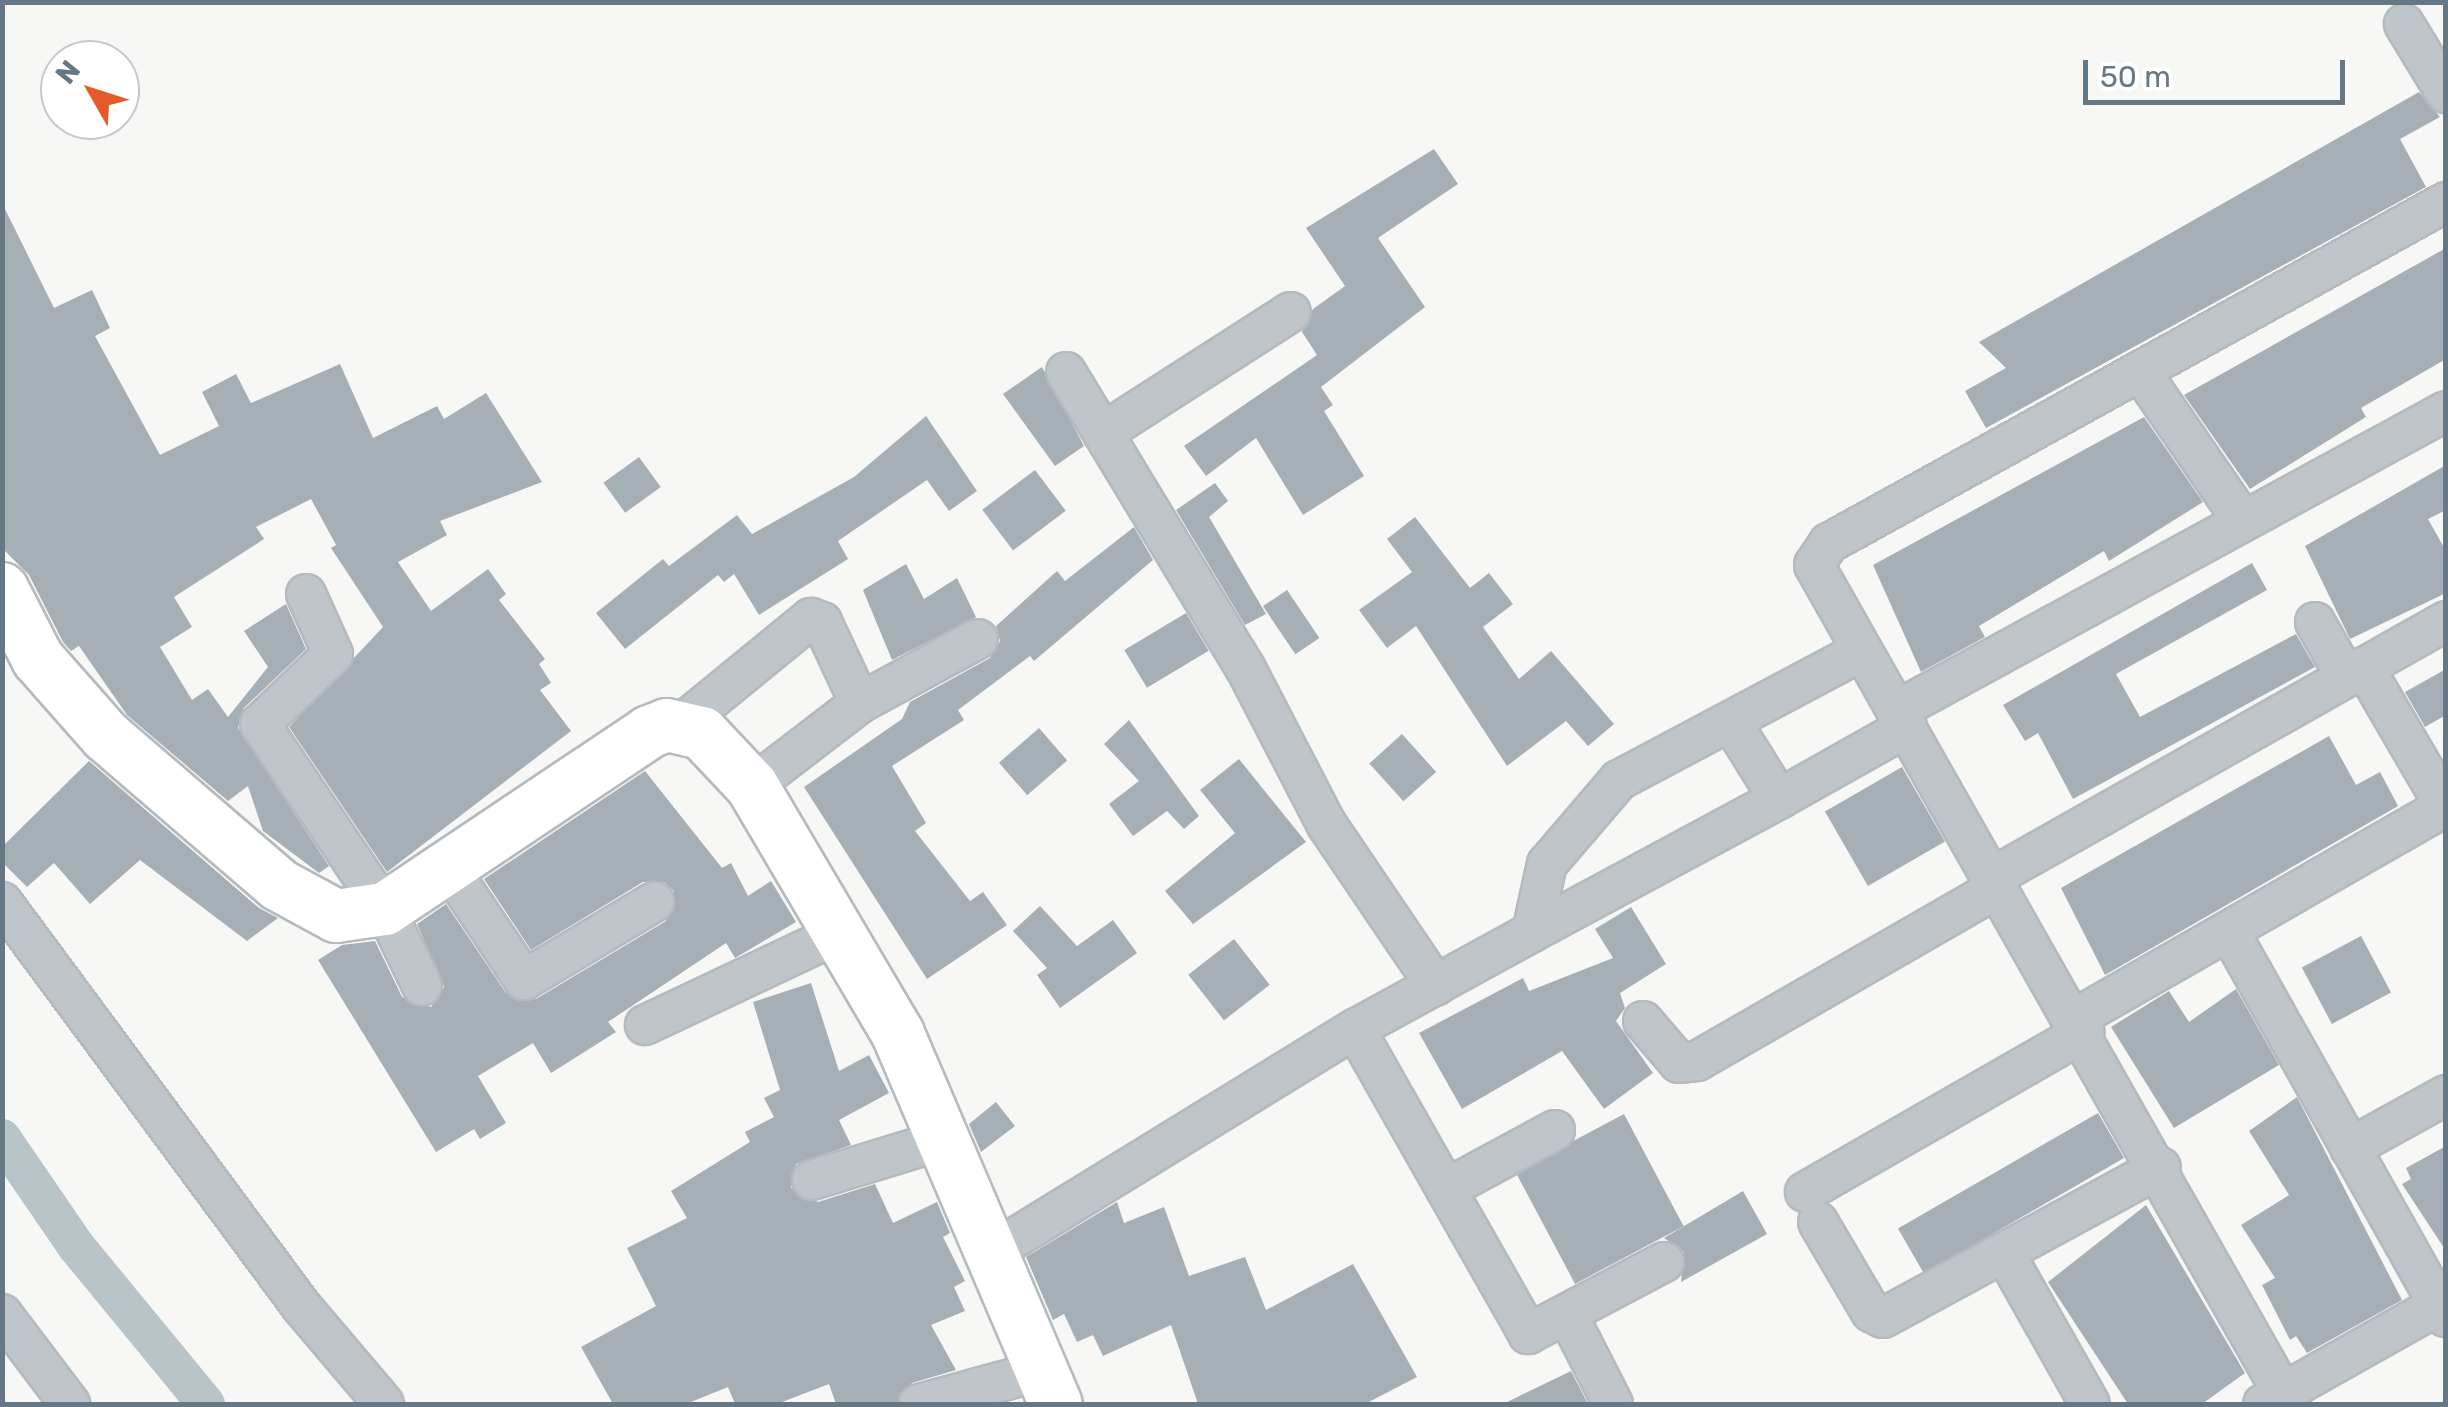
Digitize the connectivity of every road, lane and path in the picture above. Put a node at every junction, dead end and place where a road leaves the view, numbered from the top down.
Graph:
1 (2404, 24) dead end
2 (2446, 94) edge
3 (2446, 202) edge
4 (1290, 312) dead end
5 (1066, 372) dead end
6 (2140, 372) junction
7 (2446, 411) edge
8 (1104, 432) junction
9 (2243, 522) junction
10 (2, 589) edge
11 (306, 594) dead end
12 (2446, 621) edge
13 (2315, 622) dead end
14 (978, 640) dead end
15 (1860, 652) junction
16 (2355, 672) junction
17 (860, 703) junction
18 (1902, 719) junction
19 (1734, 724) junction
20 (679, 726) junction
21 (752, 786) junction
22 (1779, 800) junction
23 (2445, 806) edge
24 (448, 868) junction
25 (1996, 882) junction
26 (2, 902) edge
27 (654, 902) dead end
28 (385, 908) junction
29 (1532, 932) junction
30 (2228, 932) junction
31 (840, 933) junction
32 (422, 986) dead end
33 (1436, 986) junction
34 (1643, 1021) dead end
35 (646, 1025) dead end
36 (2080, 1025) junction
37 (1355, 1028) junction
38 (2446, 1095) edge
39 (1555, 1130) dead end
40 (946, 1139) junction
41 (2350, 1148) junction
42 (2160, 1167) junction
43 (812, 1180) dead end
44 (1446, 1189) junction
45 (992, 1252) junction
46 (2005, 1254) junction
47 (1664, 1262) dead end
48 (2440, 1296) edge
49 (2, 1314) edge
50 (1567, 1314) junction
51 (1049, 1387) edge
52 (2278, 1401) edge
53 (70, 1404) edge
54 (384, 1404) edge
55 (919, 1404) edge
56 (1613, 1404) edge
57 (2090, 1404) edge

1 - 2 street
3 - 6 street
4 - 8 street
5 - 8 street
6 - 9 street
6 - 15 street
7 - 9 street
8 - 33 street
9 - 18 street
10 - 28 street
11 - 28 street
12 - 16 street
13 - 16 street
14 - 17 street
15 - 18 street
15 - 19 street
16 - 23 street
16 - 25 street
17 - 20 street
17 - 21 street
18 - 22 street
18 - 25 street
19 - 22 street
19 - 29 street
20 - 21 street
20 - 24 street
21 - 31 street
22 - 29 street
23 - 30 street
24 - 27 street
24 - 28 street
25 - 34 street
25 - 36 street
26 - 54 street
28 - 32 street
29 - 33 street
30 - 36 street
30 - 41 street
31 - 35 street
31 - 40 street
33 - 37 street
36 - 42 street
36 - 46 street
37 - 44 street
37 - 45 street
38 - 41 street
39 - 44 street
40 - 43 street
40 - 45 street
41 - 48 street
42 - 46 street
42 - 52 street
44 - 50 street
45 - 51 street
46 - 57 street
47 - 50 street
48 - 52 street
49 - 53 street
50 - 56 street
51 - 55 street

